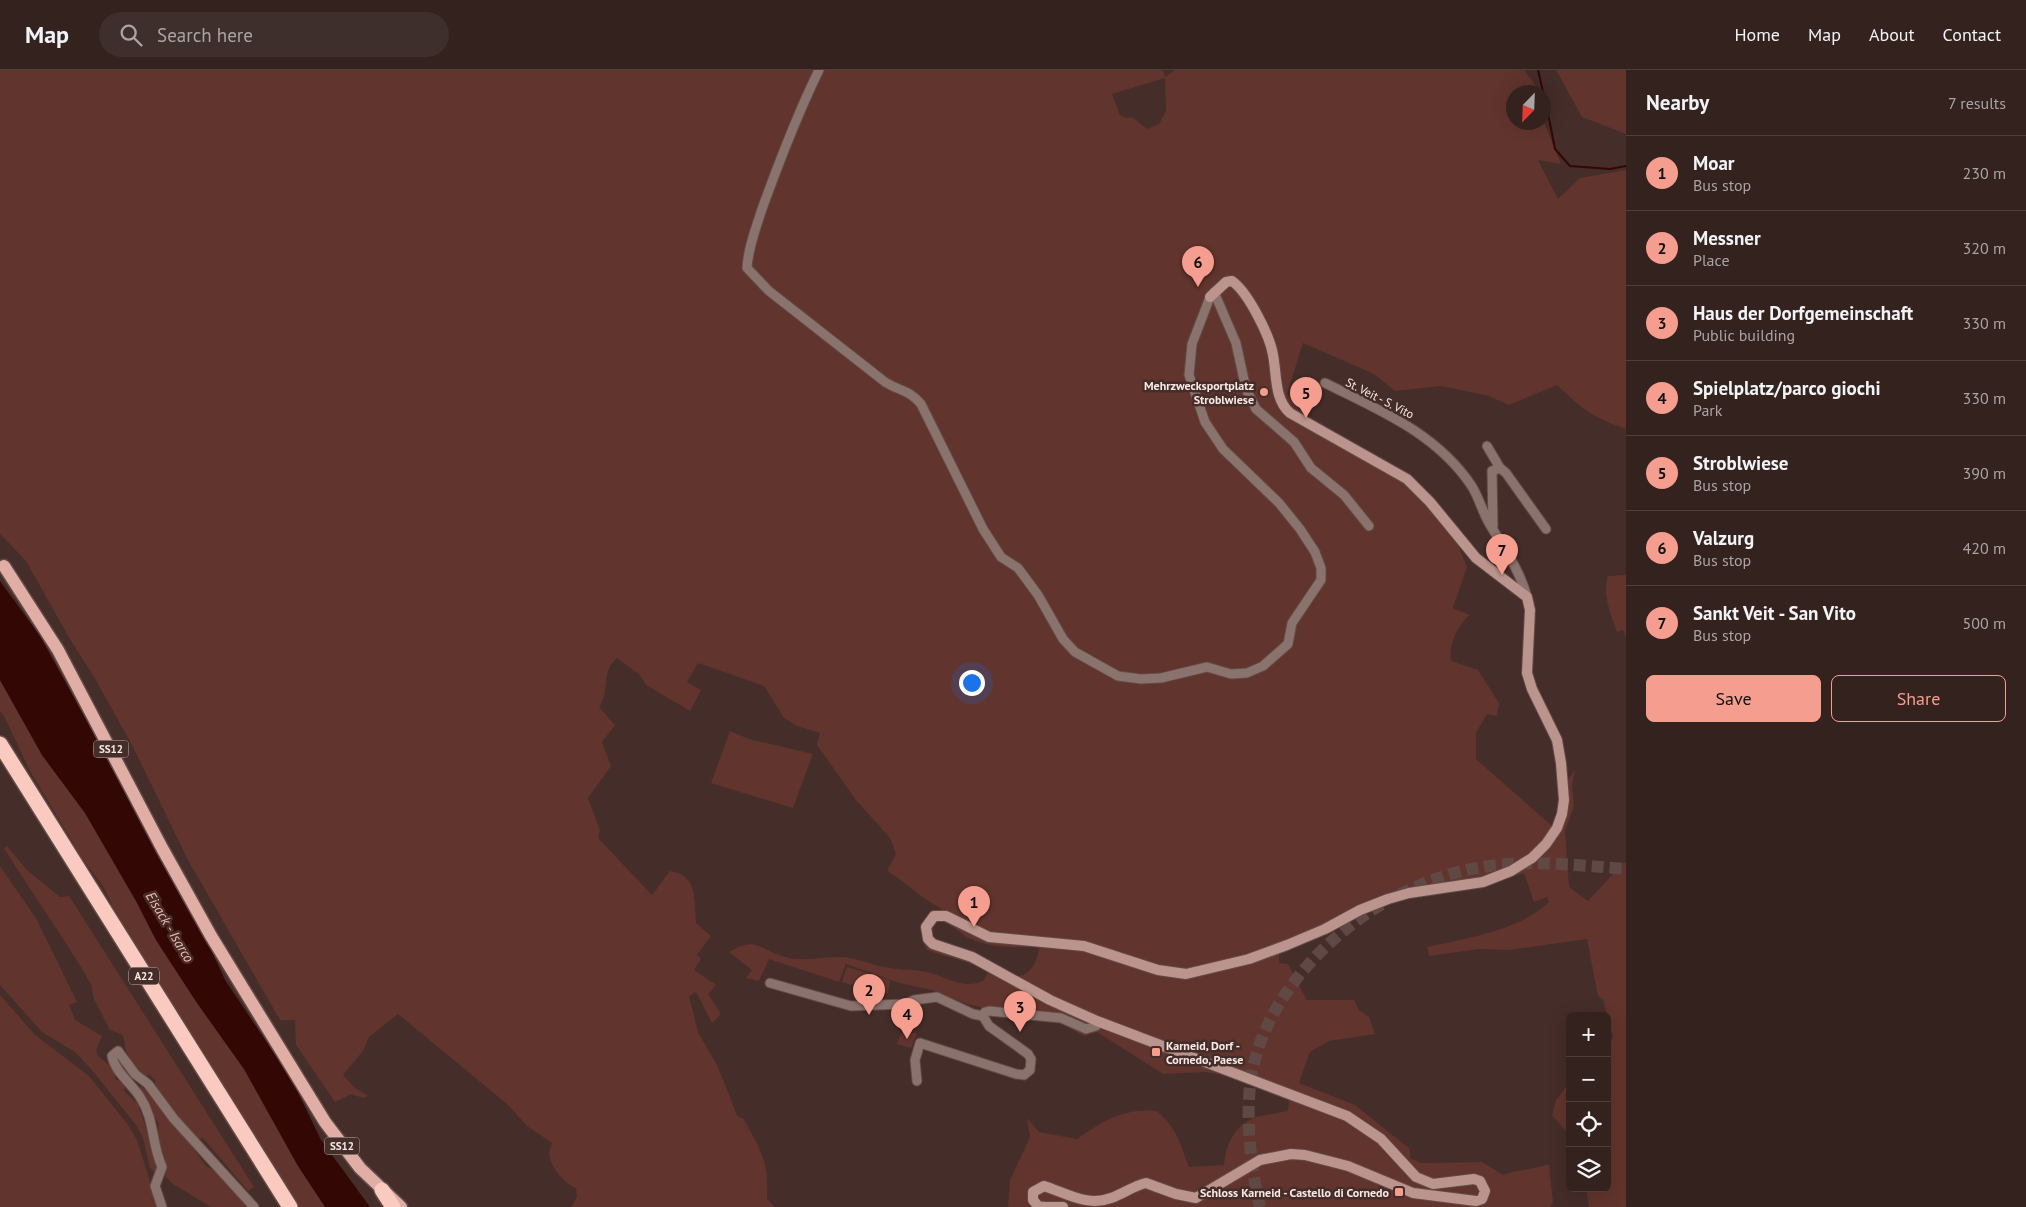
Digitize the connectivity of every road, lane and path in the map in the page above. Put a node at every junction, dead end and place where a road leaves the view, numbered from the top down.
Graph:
1 (820, 70) edge
2 (1212, 295) junction
3 (1325, 383) dead end
4 (1487, 446) dead end
5 (1500, 468) junction
6 (1369, 526) dead end
7 (1546, 529) dead end
8 (1494, 531) junction
9 (4, 566) dead end
10 (1526, 597) junction
11 (0, 744) edge
12 (0, 761) edge
13 (770, 983) dead end
14 (983, 1016) junction
15 (1097, 1021) junction
16 (917, 1081) dead end
17 (382, 1190) junction
18 (162, 1207) edge
19 (254, 1207) edge
20 (280, 1207) edge
21 (290, 1207) edge
22 (393, 1207) edge
23 (400, 1207) edge
24 (1046, 1207) edge
25 (1063, 1207) edge

1 - 2 street
2 - 6 street
2 - 10 street
3 - 8 street, St. Veit - S. Vito
4 - 5 street
5 - 7 street
5 - 8 street, St. Veit - S. Vito
8 - 10 street, St. Veit - S. Vito
9 - 17 main road, SS12
10 - 15 street
11 - 21 highway, A22
12 - 20 highway, A22
13 - 14 street
14 - 15 street
14 - 16 street
15 - 24 street
17 - 22 highway
17 - 23 main road, SS12
18 - 19 street
24 - 25 street

